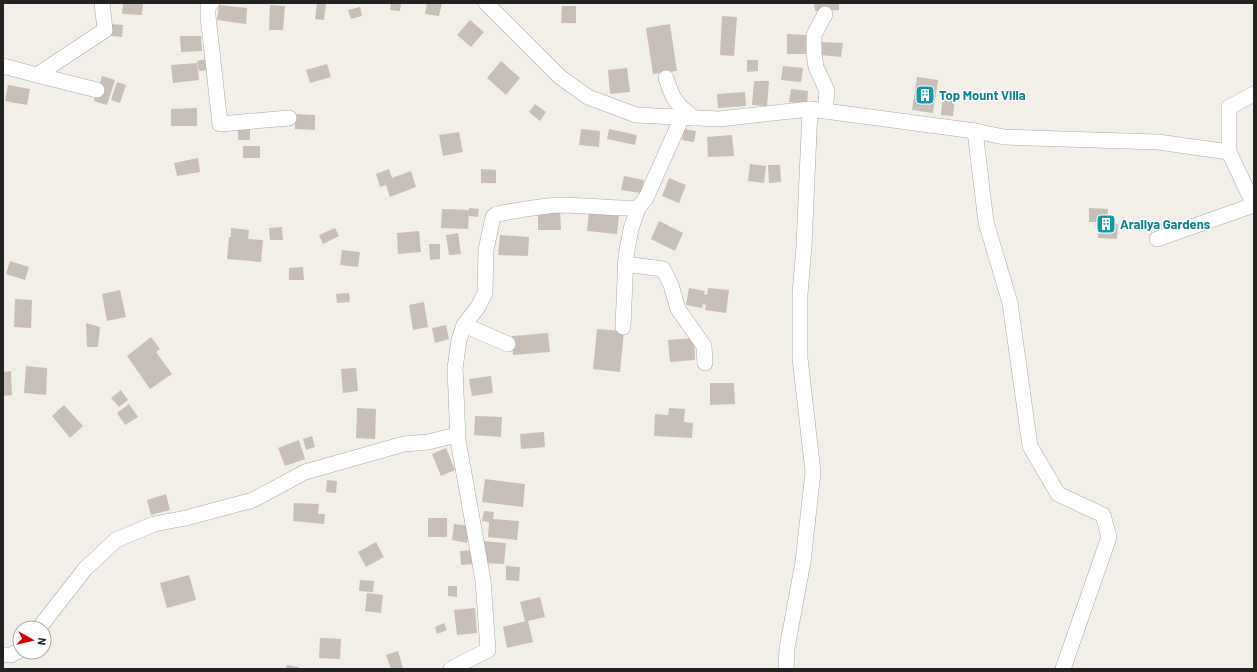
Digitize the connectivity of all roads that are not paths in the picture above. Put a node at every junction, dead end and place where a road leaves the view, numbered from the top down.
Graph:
1 (102, 3) edge
2 (212, 3) edge
3 (486, 3) edge
4 (825, 14) dead end
5 (3, 66) edge
6 (37, 75) junction
7 (666, 78) dead end
8 (97, 90) dead end
9 (1254, 94) edge
10 (810, 109) junction
11 (826, 112) junction
12 (289, 118) dead end
13 (688, 118) junction
14 (975, 131) junction
15 (1229, 152) junction
16 (1254, 205) edge
17 (638, 208) junction
18 (1158, 240) dead end
19 (625, 264) junction
20 (464, 325) junction
21 (623, 327) dead end
22 (508, 344) dead end
23 (705, 363) dead end
24 (457, 435) junction
25 (45, 620) edge
26 (451, 669) edge
27 (786, 669) edge
28 (1063, 669) edge

1 - 6 street
2 - 12 street
3 - 13 street
4 - 11 street
5 - 6 street
6 - 8 street
7 - 13 street
9 - 15 street
10 - 11 street
10 - 13 street
10 - 27 street
11 - 14 street
13 - 17 street
14 - 15 street
14 - 28 street
15 - 16 street
16 - 18 street
17 - 19 street
17 - 20 street
19 - 21 street
19 - 23 street
20 - 22 street
20 - 24 street
24 - 25 street
24 - 26 street

